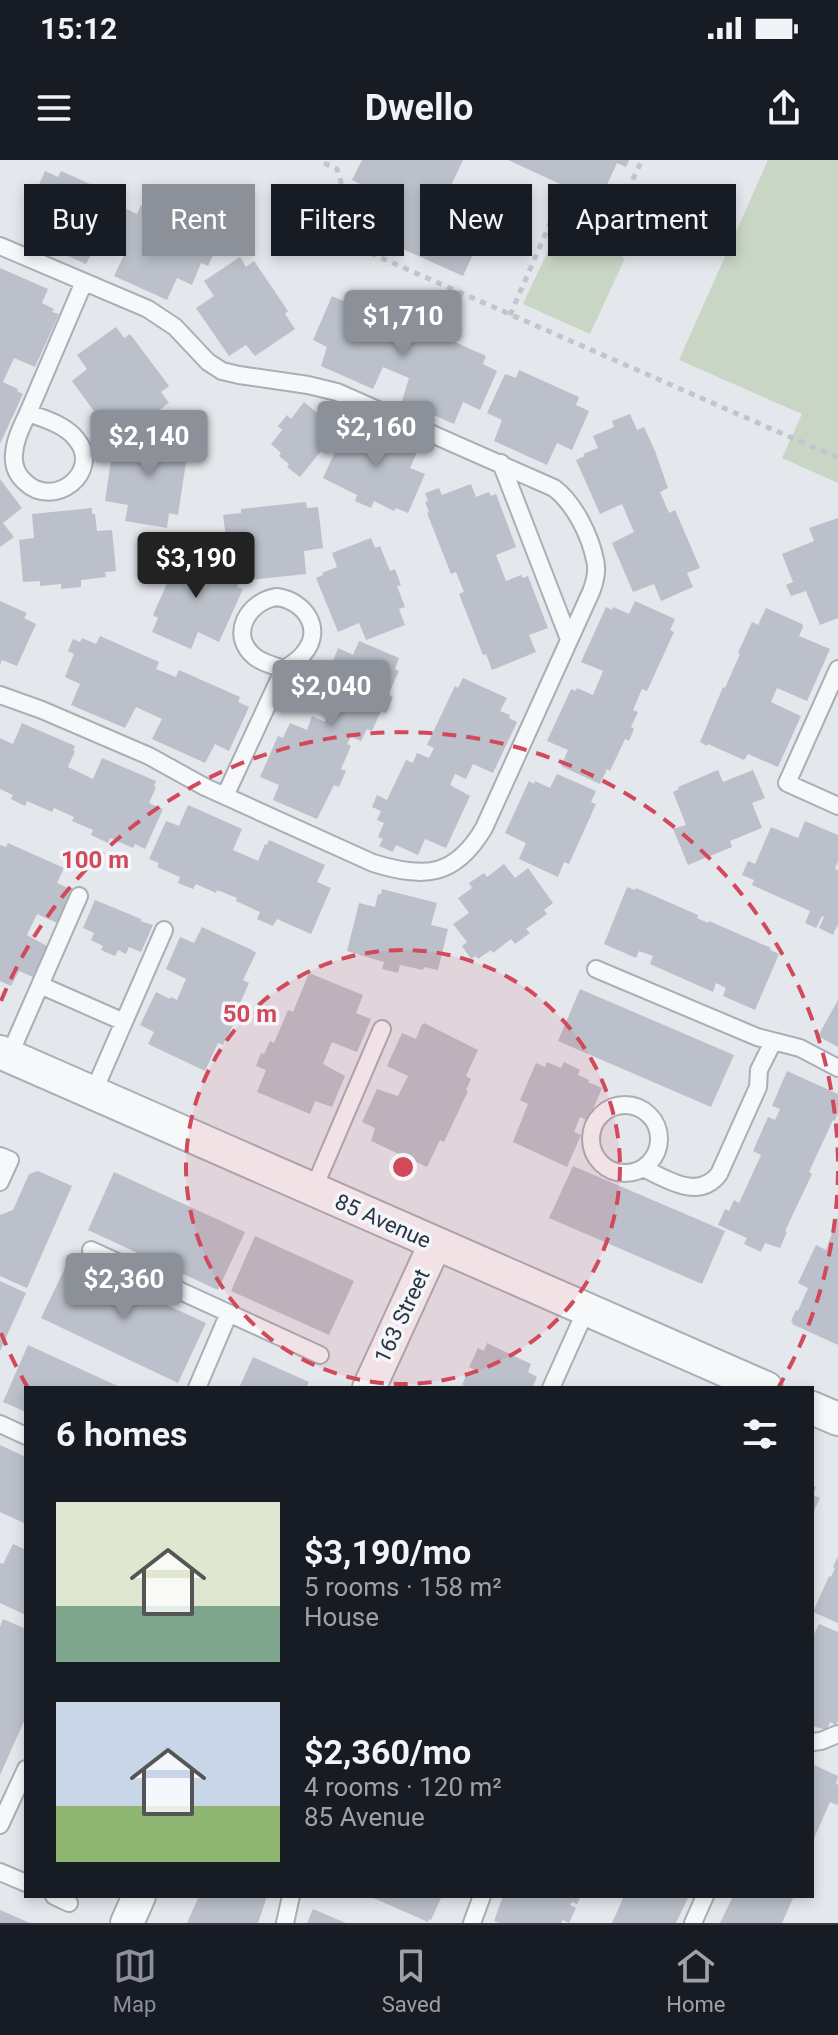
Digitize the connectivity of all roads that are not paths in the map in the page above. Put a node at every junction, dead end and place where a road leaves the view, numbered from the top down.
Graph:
1 (0, 246) edge
2 (84, 282) junction
3 (28, 413) junction
4 (501, 463) junction
5 (569, 639) junction
6 (284, 669) junction
7 (838, 669) edge
8 (0, 695) edge
9 (225, 796) junction
10 (838, 806) edge
11 (79, 896) dead end
12 (164, 930) dead end
13 (596, 969) dead end
14 (40, 985) junction
15 (124, 1022) junction
16 (382, 1029) dead end
17 (773, 1042) junction
18 (4, 1054) edge
19 (838, 1068) edge
20 (93, 1093) junction
21 (0, 1156) edge
22 (643, 1168) junction
23 (0, 1182) edge
24 (313, 1190) junction
25 (435, 1244) junction
26 (91, 1250) dead end
27 (586, 1310) junction
28 (229, 1313) junction
29 (320, 1355) dead end
30 (198, 1386) edge
31 (370, 1386) edge
32 (552, 1386) edge
33 (761, 1386) edge
34 (814, 1409) edge
35 (838, 1419) edge
36 (0, 1424) edge
37 (24, 1435) edge
38 (838, 1734) edge
39 (814, 1742) edge
40 (24, 1773) edge
41 (0, 1825) edge
42 (0, 1872) edge
43 (24, 1882) edge
44 (138, 1898) edge
45 (291, 1898) edge
46 (481, 1898) edge
47 (704, 1898) edge
48 (127, 1923) edge
49 (285, 1923) edge
50 (472, 1923) edge
51 (693, 1923) edge

1 - 2 lane
2 - 3 lane
2 - 4 lane
3 - 3 lane
4 - 5 lane
4 - 5 lane
5 - 9 lane
6 - 6 lane
6 - 9 lane
7 - 10 lane
8 - 9 lane
11 - 14 lane
12 - 15 lane
13 - 17 lane
14 - 15 lane
14 - 18 lane
15 - 20 lane
16 - 24 lane
17 - 19 lane
17 - 22 lane
18 - 20 street, 85 Avenue
20 - 24 street, 85 Avenue
21 - 23 lane
22 - 22 lane
24 - 25 street, 85 Avenue
25 - 27 street, 85 Avenue
25 - 31 street, 163 Street
26 - 28 lane
27 - 32 lane
27 - 33 street, 85 Avenue
28 - 29 lane
28 - 30 lane
34 - 35 street
36 - 37 lane
38 - 39 lane
40 - 41 lane
42 - 43 lane
44 - 48 street
45 - 49 lane
46 - 50 lane
47 - 51 lane

